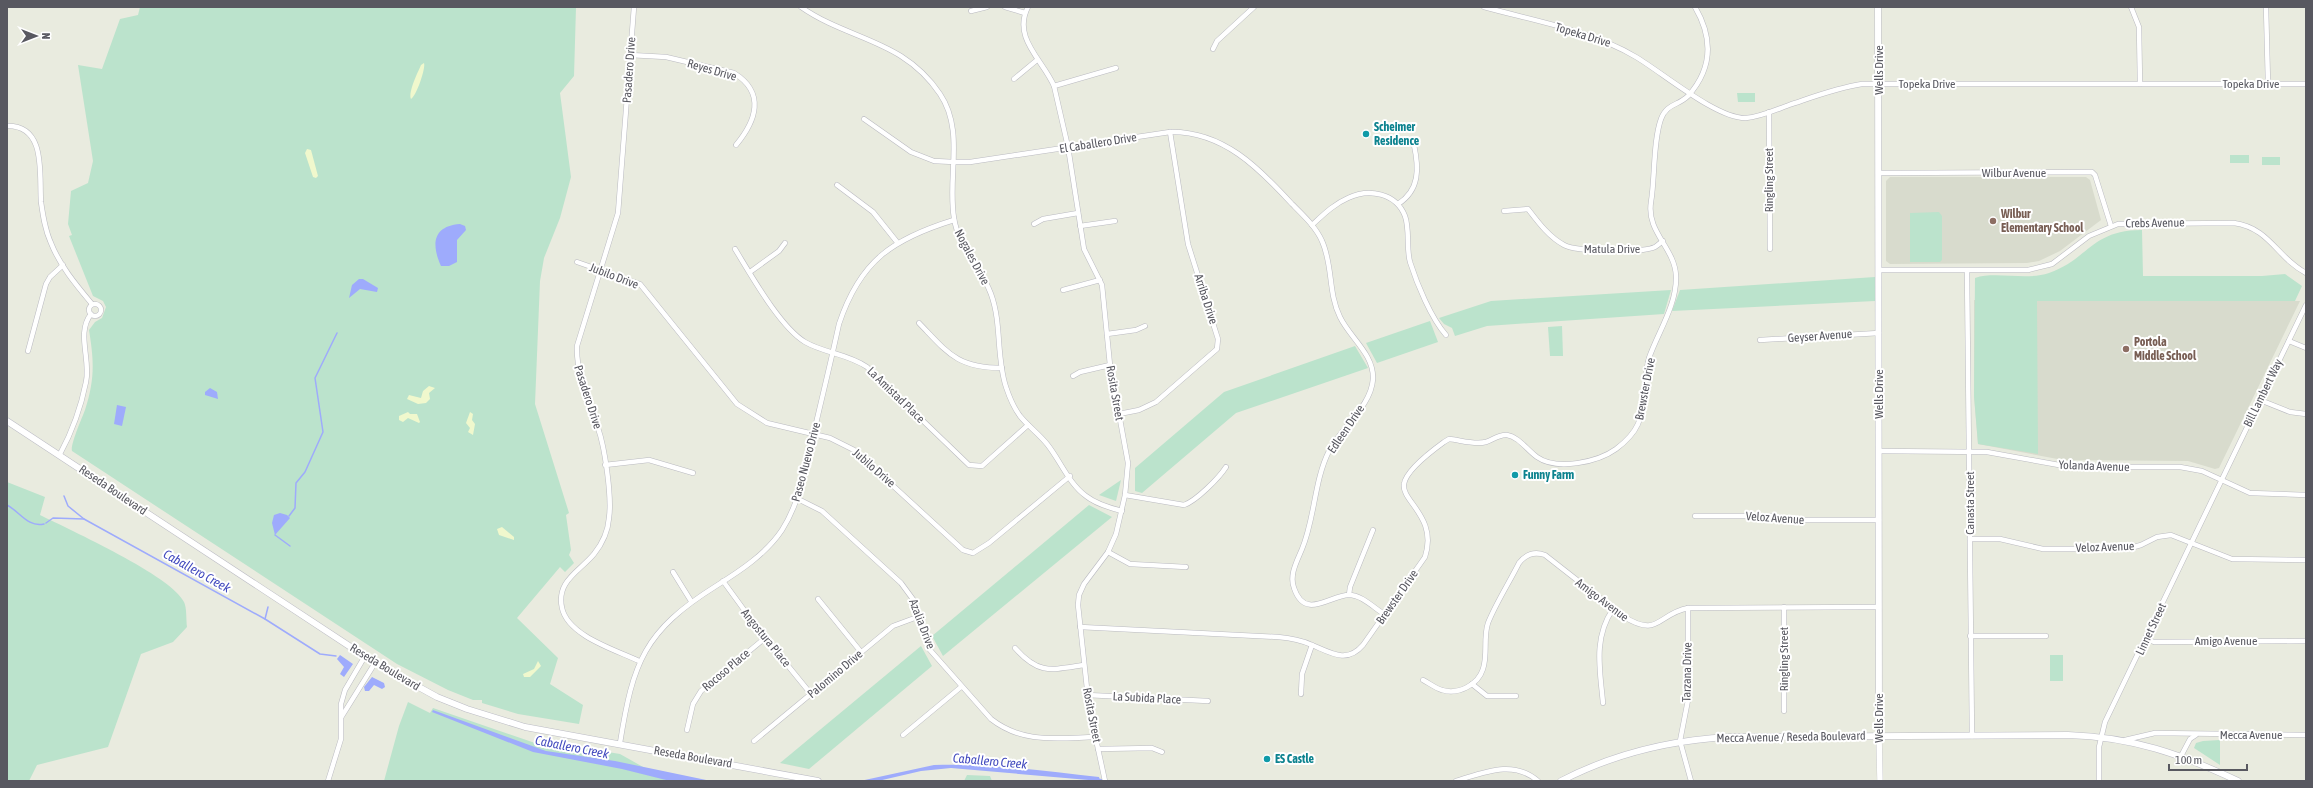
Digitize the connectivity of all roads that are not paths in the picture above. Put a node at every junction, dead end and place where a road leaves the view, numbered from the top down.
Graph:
1 (634, 7) edge
2 (802, 7) edge
3 (987, 7) edge
4 (1005, 7) edge
5 (1028, 7) edge
6 (1254, 7) edge
7 (1484, 7) edge
8 (1695, 7) edge
9 (1878, 7) edge
10 (2131, 7) edge
11 (2266, 7) edge
12 (971, 11) dead end
13 (1025, 13) junction
14 (1213, 49) dead end
15 (630, 55) junction
16 (1036, 60) junction
17 (1116, 68) dead end
18 (1014, 79) dead end
19 (1879, 84) junction
20 (2140, 84) junction
21 (2268, 84) junction
22 (2306, 84) edge
23 (1054, 86) junction
24 (1690, 92) junction
25 (1769, 112) junction
26 (864, 119) dead end
27 (7, 126) edge
28 (1170, 132) junction
29 (736, 145) dead end
30 (1414, 145) dead end
31 (1068, 147) junction
32 (954, 162) junction
33 (1880, 173) junction
34 (837, 185) dead end
35 (1398, 204) junction
36 (1504, 211) dead end
37 (1078, 213) junction
38 (954, 220) junction
39 (1115, 221) dead end
40 (1034, 224) dead end
41 (1312, 225) junction
42 (1080, 226) junction
43 (2111, 226) junction
44 (1663, 241) junction
45 (897, 242) junction
46 (786, 243) dead end
47 (735, 249) dead end
48 (1770, 249) dead end
49 (577, 262) dead end
50 (63, 265) junction
51 (600, 270) junction
52 (1880, 270) junction
53 (1967, 271) junction
54 (750, 272) junction
55 (2306, 273) edge
56 (1100, 280) junction
57 (1063, 290) dead end
58 (92, 304) junction
59 (2306, 306) edge
60 (91, 314) junction
61 (919, 322) dead end
62 (1145, 326) dead end
63 (1879, 333) junction
64 (1107, 334) junction
65 (1446, 335) dead end
66 (1760, 340) dead end
67 (2289, 341) junction
68 (2306, 348) edge
69 (28, 351) dead end
70 (833, 352) junction
71 (1110, 366) junction
72 (1002, 368) junction
73 (1073, 376) dead end
74 (2260, 400) junction
75 (1119, 414) junction
76 (2306, 414) edge
77 (7, 421) edge
78 (1028, 425) junction
79 (814, 433) junction
80 (1879, 451) junction
81 (1970, 452) junction
82 (60, 454) junction
83 (605, 465) junction
84 (1226, 467) dead end
85 (693, 473) dead end
86 (1070, 476) junction
87 (2221, 481) junction
88 (2306, 495) edge
89 (1125, 496) junction
90 (798, 499) junction
91 (1122, 511) junction
92 (1695, 516) dead end
93 (1879, 520) junction
94 (1373, 530) dead end
95 (1970, 539) junction
96 (2192, 542) junction
97 (1108, 552) junction
98 (2306, 560) edge
99 (1186, 567) dead end
100 (673, 572) dead end
101 (723, 581) junction
102 (1349, 595) junction
103 (818, 599) dead end
104 (691, 601) junction
105 (1784, 607) junction
106 (1879, 607) junction
107 (1688, 608) junction
108 (1613, 609) junction
109 (1384, 614) junction
110 (920, 616) junction
111 (1080, 627) junction
112 (1970, 636) junction
113 (2046, 636) dead end
114 (765, 638) junction
115 (2146, 639) junction
116 (2306, 641) edge
117 (1312, 645) junction
118 (1016, 648) dead end
119 (861, 652) junction
120 (365, 656) junction
121 (640, 661) junction
122 (375, 663) junction
123 (1084, 665) junction
124 (1423, 680) dead end
125 (1472, 684) junction
126 (961, 687) junction
127 (811, 694) junction
128 (1301, 694) dead end
129 (1087, 695) junction
130 (1516, 696) dead end
131 (1208, 701) dead end
132 (1603, 703) dead end
133 (1784, 711) dead end
134 (342, 716) junction
135 (687, 730) dead end
136 (903, 735) dead end
137 (2196, 735) junction
138 (1879, 736) junction
139 (1972, 736) junction
140 (2306, 736) edge
141 (2100, 737) junction
142 (1095, 738) junction
143 (2125, 740) junction
144 (754, 741) dead end
145 (1680, 741) junction
146 (620, 743) junction
147 (1098, 749) junction
148 (1162, 752) dead end
149 (2181, 756) junction
150 (1105, 779) edge
151 (328, 781) edge
152 (818, 781) edge
153 (1456, 781) edge
154 (1538, 781) edge
155 (1561, 781) edge
156 (1691, 781) edge
157 (1880, 781) edge
158 (2099, 781) edge
159 (2238, 781) edge

1 - 15 street, Pasadero Drive
2 - 32 street, Nogales Drive
3 - 12 street
4 - 13 street
5 - 13 street, Rosita Street
6 - 14 street
7 - 24 street, Topeka Drive
8 - 24 street, Brewster Drive
9 - 19 main road, Wells Drive
10 - 20 street
11 - 21 street
13 - 16 street, Rosita Street
15 - 29 street, Reyes Drive
15 - 51 street, Pasadero Drive
16 - 18 street
16 - 23 street, Rosita Street
17 - 23 street
19 - 20 street, Topeka Drive
19 - 25 street, Topeka Drive
19 - 33 main road, Wells Drive
20 - 21 street, Topeka Drive
21 - 22 street, Topeka Drive
23 - 31 street, Rosita Street
24 - 25 street, Topeka Drive
24 - 44 street, Brewster Drive
25 - 48 street, Ringling Street
26 - 32 street, El Caballero Drive
27 - 50 street
28 - 31 street, El Caballero Drive
28 - 41 street, El Caballero Drive
28 - 75 street, Arriba Drive
30 - 35 street
31 - 32 street, El Caballero Drive
31 - 37 street, Rosita Street
32 - 38 street, Nogales Drive
33 - 43 street, Wilbur Avenue
33 - 52 main road, Wells Drive
34 - 45 street
35 - 41 street
35 - 65 street
36 - 44 street, Matula Drive
37 - 40 street
37 - 42 street, Rosita Street
38 - 45 street, Paseo Nuevo Drive
38 - 72 street, Nogales Drive
39 - 42 street
41 - 102 street, Edleen Drive
42 - 56 street, Rosita Street
43 - 53 street, Crebs Avenue
43 - 55 street, Crebs Avenue
44 - 109 street, Brewster Drive
45 - 70 street, Paseo Nuevo Drive
46 - 54 street
47 - 54 street, La Amistad Place
49 - 51 street, Jubilo Drive
50 - 58 street
50 - 69 street
51 - 79 street, Jubilo Drive
51 - 83 street, Pasadero Drive
52 - 53 street, Crebs Avenue
52 - 63 main road, Wells Drive
53 - 81 street, Canasta Street
54 - 70 street, La Amistad Place
56 - 57 street
56 - 64 street, Rosita Street
58 - 60 street
58 - 60 street
59 - 67 street, Bill Lambert Way
60 - 82 street
61 - 72 street
62 - 64 street
63 - 66 street, Geyser Avenue
63 - 80 main road, Wells Drive
64 - 71 street, Rosita Street
67 - 68 street
67 - 74 street, Bill Lambert Way
70 - 78 street, La Amistad Place
70 - 79 street, Paseo Nuevo Drive
71 - 73 street
71 - 75 street, Rosita Street
72 - 78 street, Nogales Drive
74 - 76 street
74 - 87 street, Bill Lambert Way
75 - 89 street, Rosita Street
77 - 82 main road, Reseda Boulevard
78 - 86 street, Nogales Drive
79 - 86 street, Jubilo Drive
79 - 90 street, Paseo Nuevo Drive
80 - 81 street, Yolanda Avenue
80 - 93 main road, Wells Drive
81 - 87 street, Yolanda Avenue
81 - 95 street, Canasta Street
82 - 120 main road, Reseda Boulevard
83 - 85 street
83 - 121 street, Pasadero Drive
84 - 89 street
86 - 91 street, Nogales Drive
87 - 88 street, Yolanda Avenue
87 - 96 street, Linnet Street
89 - 91 street, Rosita Street
90 - 101 street, Paseo Nuevo Drive
90 - 110 street, Azalia Drive
91 - 97 street, Rosita Street
92 - 93 street, Veloz Avenue
93 - 106 main road, Wells Drive
94 - 102 street
95 - 96 street, Veloz Avenue
95 - 112 street, Canasta Street
96 - 98 street, Veloz Avenue
96 - 115 street, Linnet Street
97 - 99 street
97 - 111 street, Rosita Street
100 - 104 street
101 - 104 street, Paseo Nuevo Drive
101 - 114 street, Angostura Place
102 - 109 street
103 - 119 street
104 - 121 street, Paseo Nuevo Drive
105 - 106 street, Amigo Avenue
105 - 107 street, Amigo Avenue
105 - 133 street, Ringling Street
106 - 138 main road, Wells Drive
107 - 108 street, Amigo Avenue
107 - 145 street, Tarzana Drive
108 - 125 street, Amigo Avenue
108 - 132 street
109 - 117 street, Brewster Drive
110 - 119 street, Palomino Drive
110 - 126 street, Azalia Drive
111 - 117 street, Brewster Drive
111 - 123 street, Rosita Street
112 - 113 street
112 - 139 street, Canasta Street
114 - 127 street, Angostura Place
114 - 135 street, Rocoso Place
115 - 116 street, Amigo Avenue
115 - 141 street, Linnet Street
117 - 128 street
118 - 123 street
119 - 127 street, Palomino Drive
120 - 122 main road, Reseda Boulevard
120 - 134 street
121 - 146 street, Paseo Nuevo Drive
122 - 134 street
122 - 146 main road, Reseda Boulevard
123 - 129 street, Rosita Street
124 - 125 street
125 - 130 street
126 - 136 street
126 - 142 street, Azalia Drive
127 - 144 street, Palomino Drive
129 - 131 street, La Subida Place
129 - 142 street, Rosita Street
134 - 151 street
137 - 140 street, Mecca Avenue
137 - 143 street, Mecca Avenue
137 - 149 street
138 - 139 main road, Mecca Avenue / Reseda Boulevard
138 - 145 main road, Mecca Avenue / Reseda Boulevard
138 - 157 street, Wells Drive
139 - 141 main road, Mecca Avenue / Reseda Boulevard
141 - 143 main road
141 - 158 street, Linnet Street
142 - 147 street, Rosita Street
143 - 149 main road
145 - 155 main road, Mecca Avenue / Reseda Boulevard
145 - 156 street, Tarzana Drive
146 - 152 main road, Reseda Boulevard
147 - 148 street
147 - 150 street, Rosita Street
149 - 159 main road
153 - 154 street

